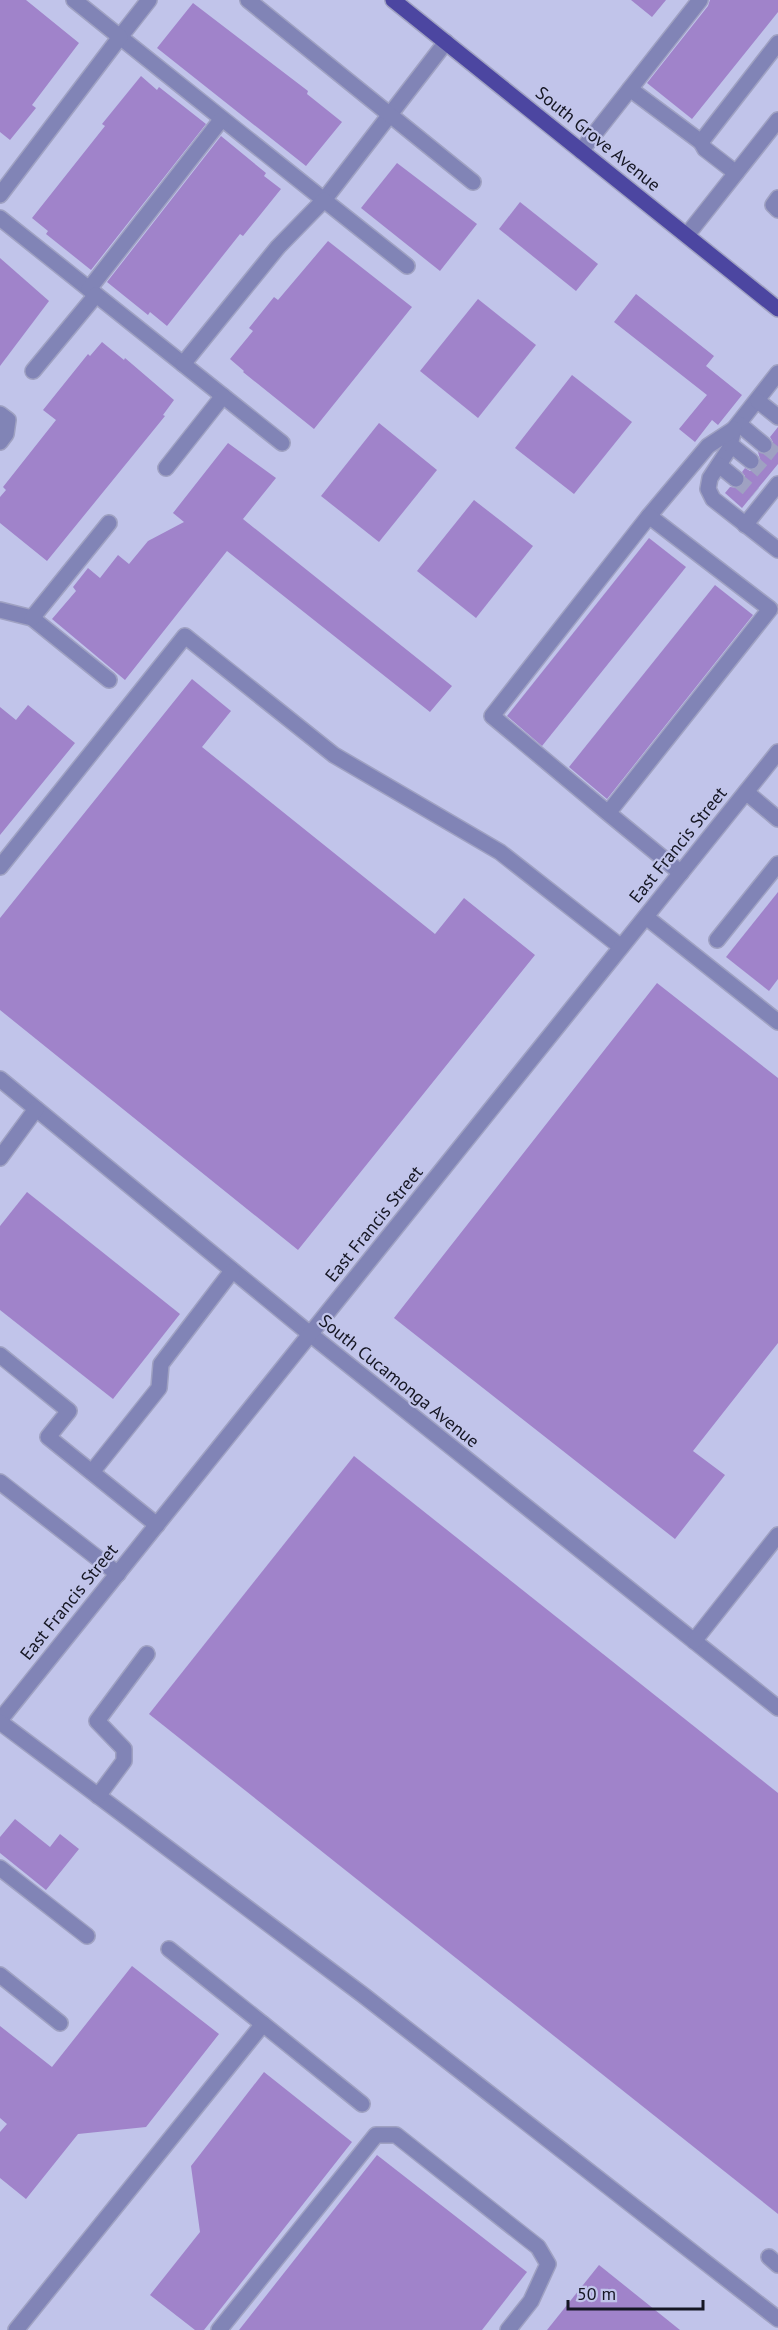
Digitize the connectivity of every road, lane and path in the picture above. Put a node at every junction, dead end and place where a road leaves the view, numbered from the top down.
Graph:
1 (74, 0) edge
2 (149, 0) edge
3 (249, 0) edge
4 (393, 0) edge
5 (700, 0) edge
6 (120, 37) junction
7 (446, 42) junction
8 (778, 43) edge
9 (630, 89) junction
10 (390, 113) junction
11 (221, 120) junction
12 (778, 120) edge
13 (701, 142) junction
14 (581, 151) junction
15 (736, 173) junction
16 (473, 182) dead end
17 (0, 195) edge
18 (778, 198) edge
19 (324, 200) junction
20 (778, 210) edge
21 (0, 218) edge
22 (687, 235) junction
23 (407, 266) dead end
24 (93, 292) junction
25 (778, 309) edge
26 (183, 364) junction
27 (33, 371) dead end
28 (778, 373) edge
29 (223, 396) junction
30 (758, 401) junction
31 (0, 414) edge
32 (778, 417) edge
33 (737, 426) junction
34 (0, 442) edge
35 (282, 443) dead end
36 (731, 445) junction
37 (764, 445) tunnel mouth
38 (751, 461) tunnel mouth
39 (719, 465) junction
40 (166, 468) dead end
41 (736, 479) tunnel mouth
42 (775, 481) edge
43 (649, 516) junction
44 (109, 523) dead end
45 (745, 525) junction
46 (778, 550) edge
47 (0, 610) edge
48 (32, 618) junction
49 (109, 680) dead end
50 (778, 752) edge
51 (746, 792) junction
52 (608, 813) junction
53 (778, 819) edge
54 (778, 864) edge
55 (0, 867) edge
56 (681, 873) junction
57 (646, 917) junction
58 (717, 940) dead end
59 (621, 947) junction
60 (778, 1022) edge
61 (0, 1079) edge
62 (36, 1109) junction
63 (0, 1158) edge
64 (232, 1271) junction
65 (310, 1334) junction
66 (0, 1356) edge
67 (92, 1472) junction
68 (0, 1482) edge
69 (157, 1525) junction
70 (778, 1535) edge
71 (118, 1574) junction
72 (694, 1641) junction
73 (147, 1654) dead end
74 (778, 1708) edge
75 (0, 1721) edge
76 (98, 1796) junction
77 (0, 1868) edge
78 (87, 1936) dead end
79 (169, 1949) dead end
80 (0, 1975) edge
81 (60, 2023) dead end
82 (263, 2024) junction
83 (362, 2104) dead end
84 (778, 2319) edge
85 (16, 2330) edge
86 (219, 2330) edge
87 (508, 2330) edge

1 - 6 street
2 - 6 street
3 - 10 street
4 - 7 main road, South Grove Avenue
5 - 9 street
6 - 11 street
6 - 17 street
7 - 10 street
7 - 14 main road, South Grove Avenue
8 - 13 street
9 - 13 street
9 - 14 street
10 - 16 street
10 - 19 street
11 - 19 street
11 - 24 street
12 - 15 street
13 - 15 street
14 - 22 main road, South Grove Avenue
15 - 22 street
18 - 20 street
19 - 23 street
19 - 26 street
21 - 24 street
22 - 25 main road, South Grove Avenue
24 - 26 street
24 - 27 street
26 - 29 street
28 - 30 street
29 - 35 street
29 - 40 street
30 - 32 street
30 - 33 street
31 - 34 street
33 - 36 street
33 - 37 street
33 - 43 street
36 - 38 street
36 - 39 street
39 - 41 street
39 - 45 street
42 - 45 street
43 - 52 street
43 - 52 street
44 - 48 street
45 - 46 street
47 - 48 street
48 - 49 street
50 - 51 street, East Francis Street
51 - 53 street
51 - 56 street, East Francis Street
52 - 56 street
54 - 58 street
55 - 59 street
56 - 57 street, East Francis Street
57 - 59 street, East Francis Street
57 - 60 street
59 - 65 street, East Francis Street
61 - 62 street, South Cucamonga Avenue
62 - 63 street
62 - 64 street, South Cucamonga Avenue
64 - 65 street, South Cucamonga Avenue
64 - 67 street
65 - 69 street, East Francis Street
65 - 72 street, South Cucamonga Avenue
66 - 67 street
67 - 69 street
68 - 71 street
69 - 71 street, East Francis Street
70 - 72 street
71 - 75 street, East Francis Street
72 - 74 street, South Cucamonga Avenue
73 - 76 street
75 - 76 street
76 - 84 street
77 - 78 street
79 - 82 street
80 - 81 street
82 - 83 street
82 - 85 street
86 - 87 street

